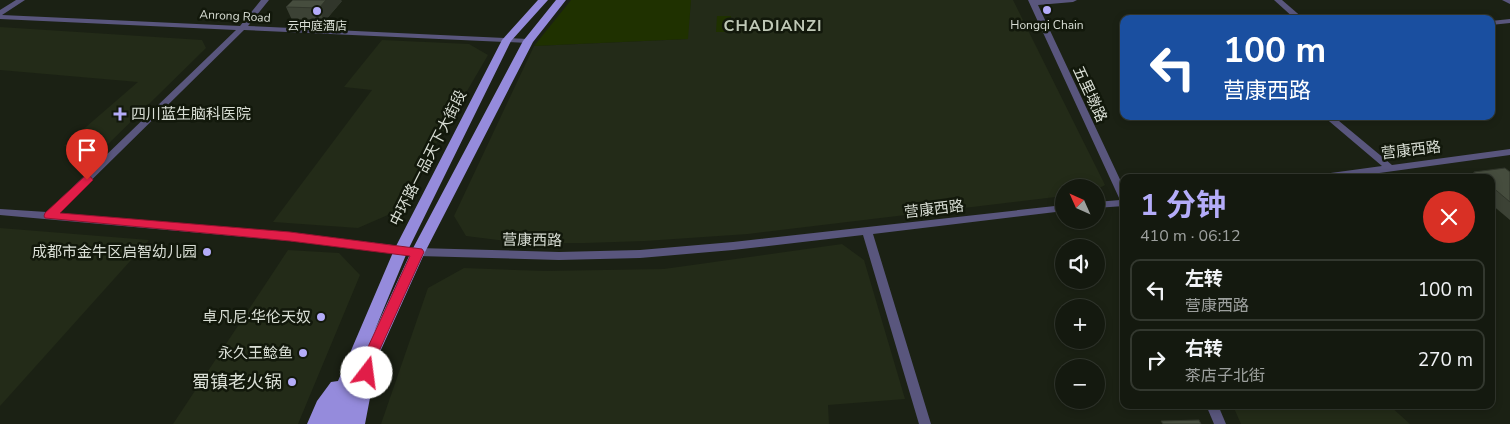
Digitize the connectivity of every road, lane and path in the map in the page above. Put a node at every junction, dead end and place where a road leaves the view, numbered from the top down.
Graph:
1 (21, 0) edge
2 (265, 0) edge
3 (543, 0) edge
4 (560, 0) edge
5 (1073, 0) edge
6 (1278, 0) edge
7 (1506, 0) edge
8 (1033, 2) edge
9 (1510, 2) edge
10 (0, 15) edge
11 (1295, 15) edge
12 (1510, 21) edge
13 (1495, 23) edge
14 (242, 28) junction
15 (507, 40) junction
16 (528, 41) junction
17 (1332, 120) edge
18 (1510, 152) edge
19 (1390, 168) junction
20 (1346, 174) edge
21 (1120, 192) edge
22 (1120, 202) edge
23 (1105, 204) edge
24 (1055, 209) edge
25 (0, 212) edge
26 (49, 216) junction
27 (867, 232) junction
28 (401, 250) junction
29 (418, 252) junction
30 (368, 360) junction
31 (349, 369) junction
32 (1214, 409) edge
33 (315, 424) edge
34 (328, 424) edge
35 (342, 424) edge
36 (357, 424) edge
37 (926, 424) edge
38 (1220, 424) edge

1 - 10 street
2 - 14 street
3 - 15 main road, 中环路一品天下大街段
4 - 16 main road
5 - 8 street
6 - 11 street
7 - 9 street
8 - 21 street, 五里墩路
10 - 14 street, Anrong Road
12 - 13 street
14 - 15 street, Anrong Road
14 - 26 street
15 - 16 street, Anrong Road
15 - 28 main road, 中环路一品天下大街段
16 - 29 main road
17 - 19 street
18 - 19 street, 营康西路
19 - 20 street, 营康西路
22 - 23 street
24 - 27 street, 营康西路
25 - 26 street, 营康西路
26 - 28 street, 营康西路
27 - 29 street, 营康西路
27 - 37 street
28 - 29 street, 营康西路
28 - 31 main road, 中环路一品天下大街段
29 - 30 main road
30 - 35 main road
30 - 36 main road
31 - 33 main road, 中环路一品天下大街段
31 - 34 main road, 中环路一品天下大街段
32 - 38 street

